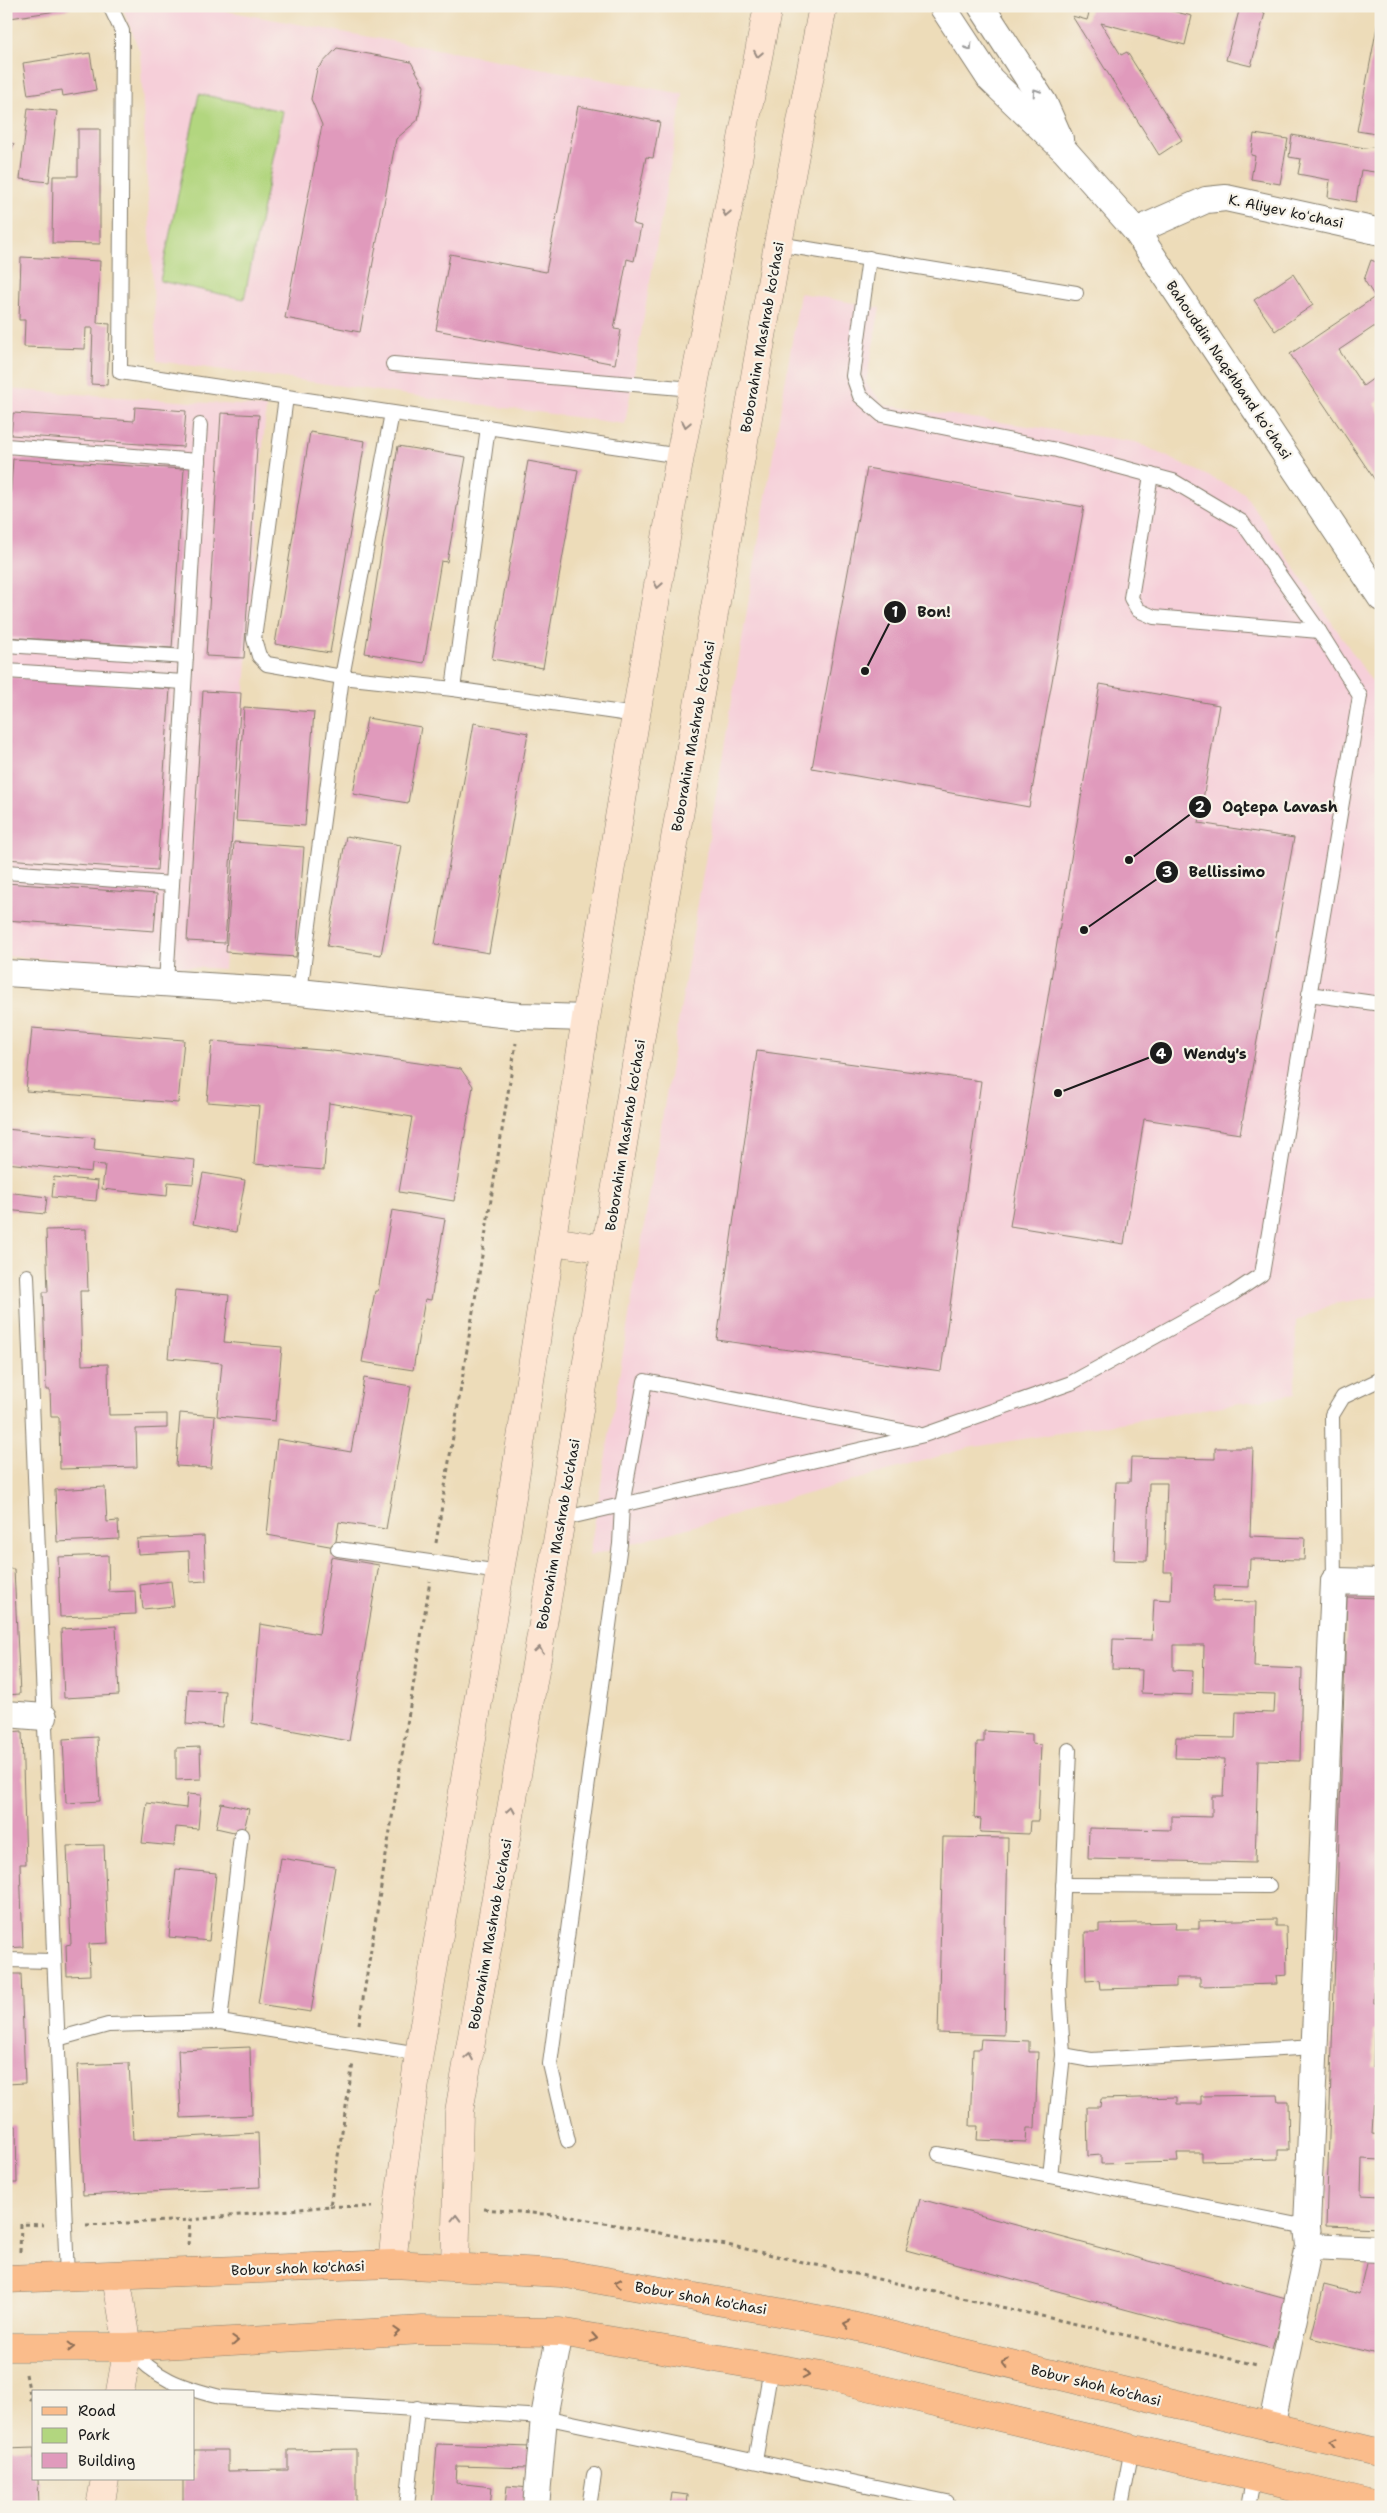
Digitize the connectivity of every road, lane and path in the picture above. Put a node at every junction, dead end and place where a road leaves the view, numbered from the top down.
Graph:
1 (110, 6) edge
2 (768, 6) edge
3 (823, 6) edge
4 (942, 6) edge
5 (988, 9) edge
6 (1066, 151) junction
7 (1136, 231) junction
8 (1381, 232) edge
9 (778, 244) junction
10 (869, 258) junction
11 (1076, 293) dead end
12 (393, 364) dead end
13 (693, 389) junction
14 (286, 397) junction
15 (392, 413) junction
16 (200, 425) dead end
17 (488, 427) junction
18 (6, 446) edge
19 (680, 456) junction
20 (198, 461) junction
21 (1151, 475) junction
22 (1381, 598) edge
23 (1319, 631) junction
24 (6, 645) edge
25 (186, 657) junction
26 (6, 671) edge
27 (342, 677) junction
28 (184, 682) junction
29 (453, 689) junction
30 (636, 715) junction
31 (6, 872) edge
32 (172, 884) junction
33 (6, 973) edge
34 (166, 983) junction
35 (300, 992) junction
36 (1309, 994) junction
37 (1381, 1004) edge
38 (520, 1016) junction
39 (586, 1018) junction
40 (552, 1241) junction
41 (606, 1250) junction
42 (26, 1276) dead end
43 (1381, 1379) edge
44 (924, 1435) junction
45 (622, 1505) junction
46 (562, 1519) junction
47 (338, 1550) dead end
48 (433, 1562) junction
49 (500, 1572) junction
50 (1334, 1581) junction
51 (1381, 1582) edge
52 (6, 1714) edge
53 (44, 1717) junction
54 (1069, 1750) dead end
55 (241, 1835) dead end
56 (1063, 1885) junction
57 (1269, 1886) dead end
58 (6, 1960) edge
59 (54, 1961) junction
60 (220, 2022) junction
61 (57, 2039) junction
62 (356, 2046) junction
63 (1315, 2047) junction
64 (419, 2054) junction
65 (1063, 2055) junction
66 (568, 2140) dead end
67 (939, 2154) dead end
68 (1050, 2176) junction
69 (330, 2206) junction
70 (398, 2207) junction
71 (456, 2207) junction
72 (1308, 2237) junction
73 (1381, 2249) edge
74 (392, 2264) junction
75 (455, 2267) junction
76 (186, 2273) junction
77 (116, 2276) junction
78 (67, 2277) junction
79 (6, 2279) edge
80 (560, 2332) junction
81 (6, 2347) edge
82 (128, 2347) junction
83 (771, 2368) junction
84 (1283, 2370) junction
85 (120, 2390) edge
86 (190, 2390) edge
87 (195, 2391) edge
88 (417, 2408) junction
89 (544, 2416) junction
90 (1272, 2428) junction
91 (1132, 2448) junction
92 (1381, 2453) edge
93 (755, 2461) junction
94 (594, 2475) dead end
95 (1254, 2476) junction
96 (105, 2480) edge
97 (947, 2502) dead end
98 (1381, 2506) edge
99 (100, 2507) edge
100 (407, 2507) edge
101 (536, 2507) edge
102 (589, 2507) edge
103 (1121, 2507) edge
104 (1248, 2507) edge

1 - 14 lane
2 -> 13 main road
3 - 9 main road, Boborahim Mashrab ko'chasi
4 -> 6 street
6 -> 5 street
6 - 7 street, Bahouddin Naqshband koʻchasi
7 - 8 street, K. Aliyev koʻchasi
7 - 22 street, Bahouddin Naqshband koʻchasi
9 - 10 lane
9 - 41 main road, Boborahim Mashrab ko'chasi
10 - 11 lane
10 - 21 lane
12 - 13 lane
13 -> 19 main road
14 - 15 lane
14 - 27 lane
15 - 17 lane
15 - 27 lane
16 - 20 lane
17 - 19 lane
17 - 29 lane
18 - 20 lane
19 -> 30 main road
20 - 25 lane
21 - 23 lane
21 - 23 lane
23 - 36 lane
24 - 25 lane
25 - 28 lane
26 - 28 lane
27 - 29 lane
27 - 35 lane
28 - 32 lane
29 - 30 lane
30 - 39 main road
31 - 32 lane
32 - 34 lane
33 - 34 street
34 - 35 street
35 - 38 street
36 - 37 lane
36 - 44 lane
38 - 39 street
38 - 48 path
39 - 40 main road
40 - 41 main road
40 - 49 main road
41 - 46 main road, Boborahim Mashrab ko'chasi
42 - 53 lane
43 - 50 lane
44 - 45 lane
44 - 45 lane
45 - 46 lane
45 - 66 lane
71 -> 46 main road, Boborahim Mashrab ko'chasi
47 - 48 lane
48 - 49 lane
48 - 62 path
49 - 64 main road
50 - 51 street
50 - 63 street
52 - 53 street
53 - 59 lane
54 - 56 lane
55 - 60 lane
56 - 57 lane
56 - 65 lane
58 - 59 lane
59 - 61 lane
60 - 61 lane
60 - 62 lane
61 - 78 lane
62 - 64 lane
62 - 69 path
63 - 65 lane
63 - 72 street
64 - 70 main road
65 - 68 lane
67 - 68 lane
68 - 72 lane
69 - 70 path
69 - 76 path
70 - 74 main road
75 -> 71 main road, Boborahim Mashrab ko'chasi
71 - 84 path
72 - 73 street
72 - 84 street
74 - 75 main road, Bobur shoh ko'chasi
74 - 76 main road, Bobur shoh ko'chasi
90 -> 75 main road, Bobur shoh ko'chasi
76 - 77 main road, Bobur shoh ko'chasi
77 - 78 main road, Bobur shoh ko'chasi
77 - 82 main road
78 - 79 main road, Bobur shoh ko'chasi
82 -> 80 main road
80 -> 83 main road
80 - 89 street
81 -> 82 main road
82 - 85 main road
82 - 86 lane
83 -> 91 main road
83 - 93 lane
84 - 90 street
87 - 88 lane
88 - 89 lane
88 - 100 lane
89 - 93 lane
89 - 101 street
92 -> 90 main road, Bobur shoh ko'chasi
91 - 95 main road
91 - 103 lane
93 - 97 lane
94 - 102 lane
95 - 98 main road
95 - 104 lane
96 - 99 main road

